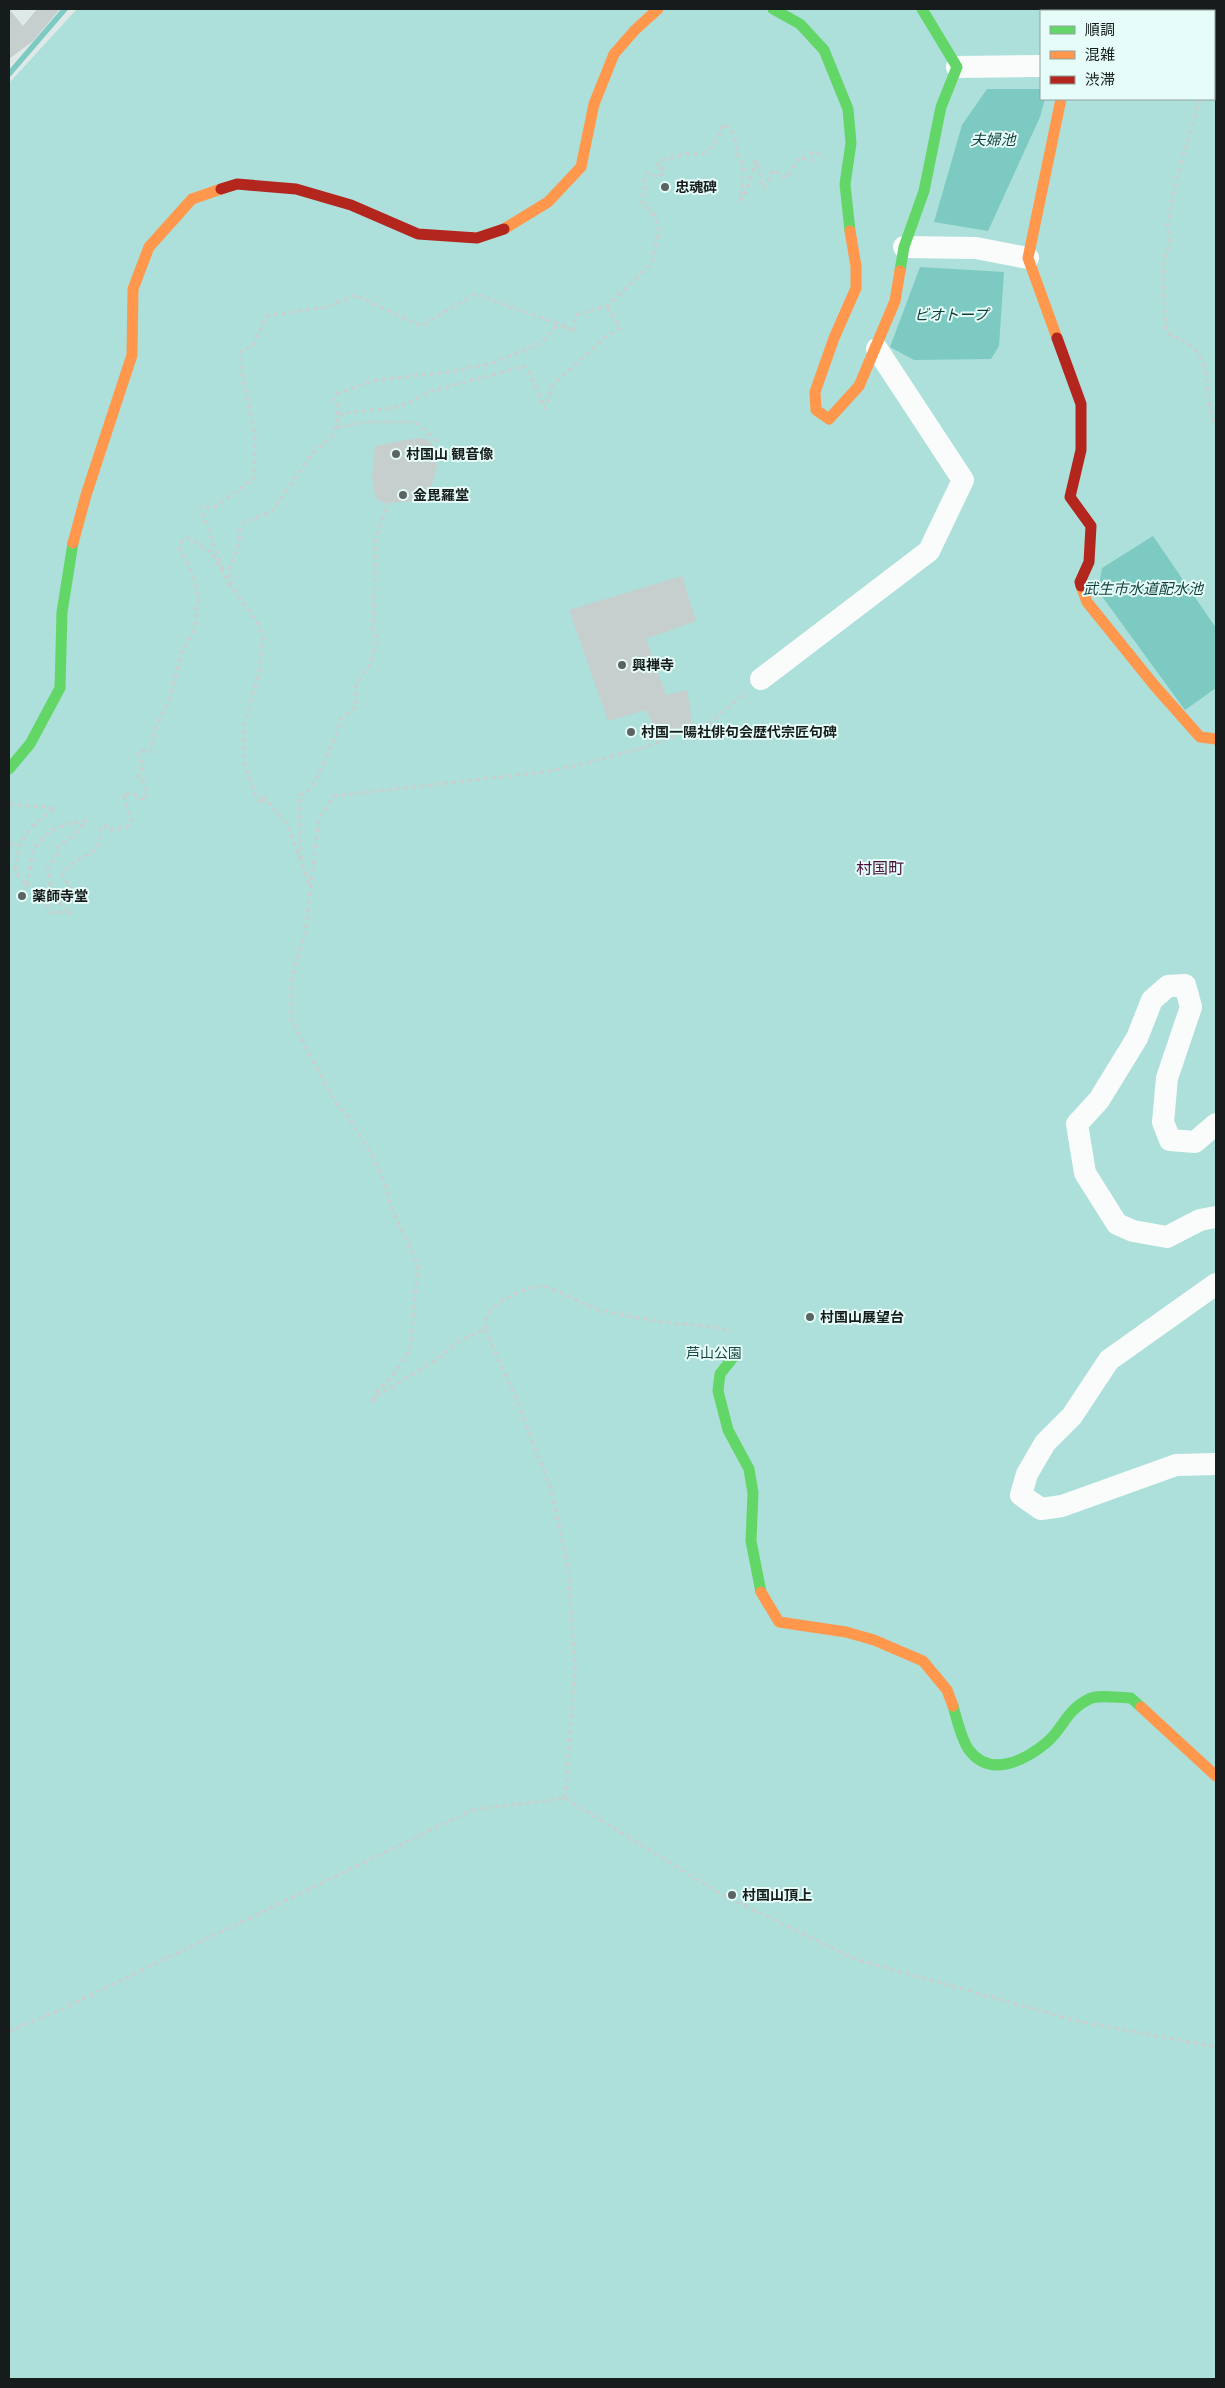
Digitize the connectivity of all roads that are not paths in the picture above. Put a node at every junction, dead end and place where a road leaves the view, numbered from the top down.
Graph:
1 (658, 9) edge
2 (772, 9) edge
3 (922, 9) edge
4 (1040, 66) edge
5 (957, 67) junction
6 (1060, 100) edge
7 (904, 247) junction
8 (1028, 258) junction
9 (876, 349) junction
10 (761, 679) road end
11 (1216, 739) edge
12 (9, 769) edge
13 (1216, 1124) edge
14 (1216, 1217) edge
15 (1216, 1284) edge
16 (735, 1355) road end
17 (1216, 1464) edge
18 (1216, 1776) edge

1 - 12 street
2 - 9 street
3 - 5 street
4 - 5 street
5 - 7 street
6 - 8 street
7 - 8 street
7 - 9 street
8 - 11 street
9 - 10 street
13 - 14 street
15 - 17 street
16 - 18 street

